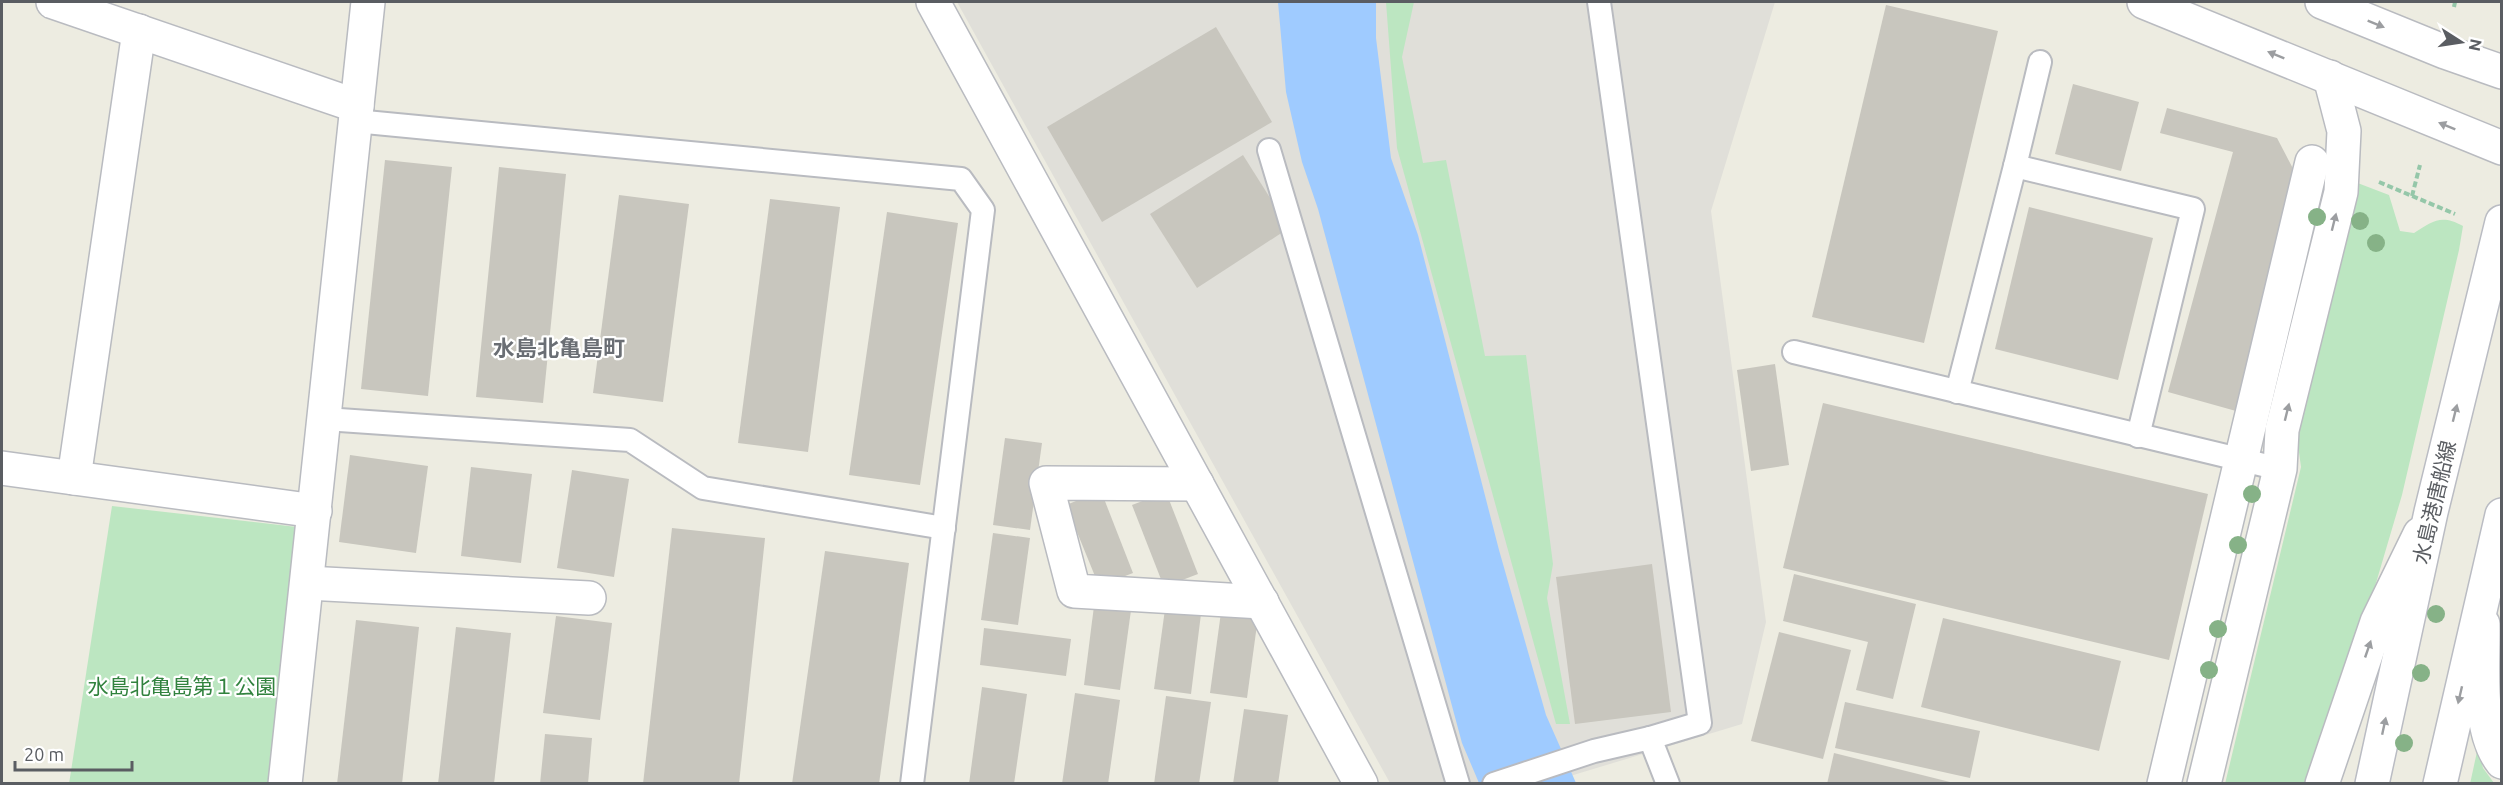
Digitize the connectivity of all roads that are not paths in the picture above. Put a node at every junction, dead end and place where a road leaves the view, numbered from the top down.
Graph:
1 (53, 2) edge
2 (368, 2) edge
3 (933, 2) edge
4 (1599, 2) edge
5 (2144, 2) edge
6 (2322, 2) edge
7 (139, 31) junction
8 (2040, 62) dead end
9 (2502, 72) edge
10 (2330, 77) junction
11 (356, 114) junction
12 (2502, 148) edge
13 (1269, 150) dead end
14 (2312, 162) dead end
15 (2015, 166) junction
16 (2502, 222) edge
17 (1794, 352) dead end
18 (1957, 392) junction
19 (325, 419) junction
20 (2138, 435) junction
21 (2241, 460) junction
22 (2, 468) edge
23 (2280, 470) junction
24 (74, 478) junction
25 (1197, 484) junction
26 (315, 511) junction
27 (2431, 512) junction
28 (2502, 515) edge
29 (944, 528) junction
30 (307, 583) junction
31 (2483, 595) junction
32 (589, 598) dead end
33 (1262, 602) junction
34 (1650, 738) junction
35 (2502, 762) edge
36 (285, 783) edge
37 (912, 783) edge
38 (1361, 783) edge
39 (1458, 783) edge
40 (1494, 783) edge
41 (1668, 783) edge
42 (2164, 783) edge
43 (2204, 783) edge
44 (2322, 783) edge
45 (2372, 783) edge
46 (2440, 783) edge

1 - 7 street
2 - 11 street
3 - 25 street
4 - 34 lane
10 -> 5 street
6 -> 9 street
7 - 11 street
7 - 24 street
8 - 15 lane
12 -> 10 street
23 -> 10 street
11 - 19 street
11 - 29 lane
13 - 39 lane
14 - 21 street
15 - 18 lane
15 - 20 lane
27 -> 16 street, 水島港唐船線
17 - 18 lane
18 - 20 lane
19 - 26 street
19 - 29 lane
20 - 21 lane
21 - 23 lane
21 - 42 street
22 - 24 street
23 - 43 street
24 - 26 street
25 - 33 street
25 - 33 street
26 - 30 street
44 -> 27 street
45 -> 27 street, 水島港唐船線
28 - 31 street
29 - 37 lane
30 - 32 street
30 - 36 street
31 - 35 street
31 -> 46 street
33 - 38 street
34 - 40 lane
34 - 41 lane

